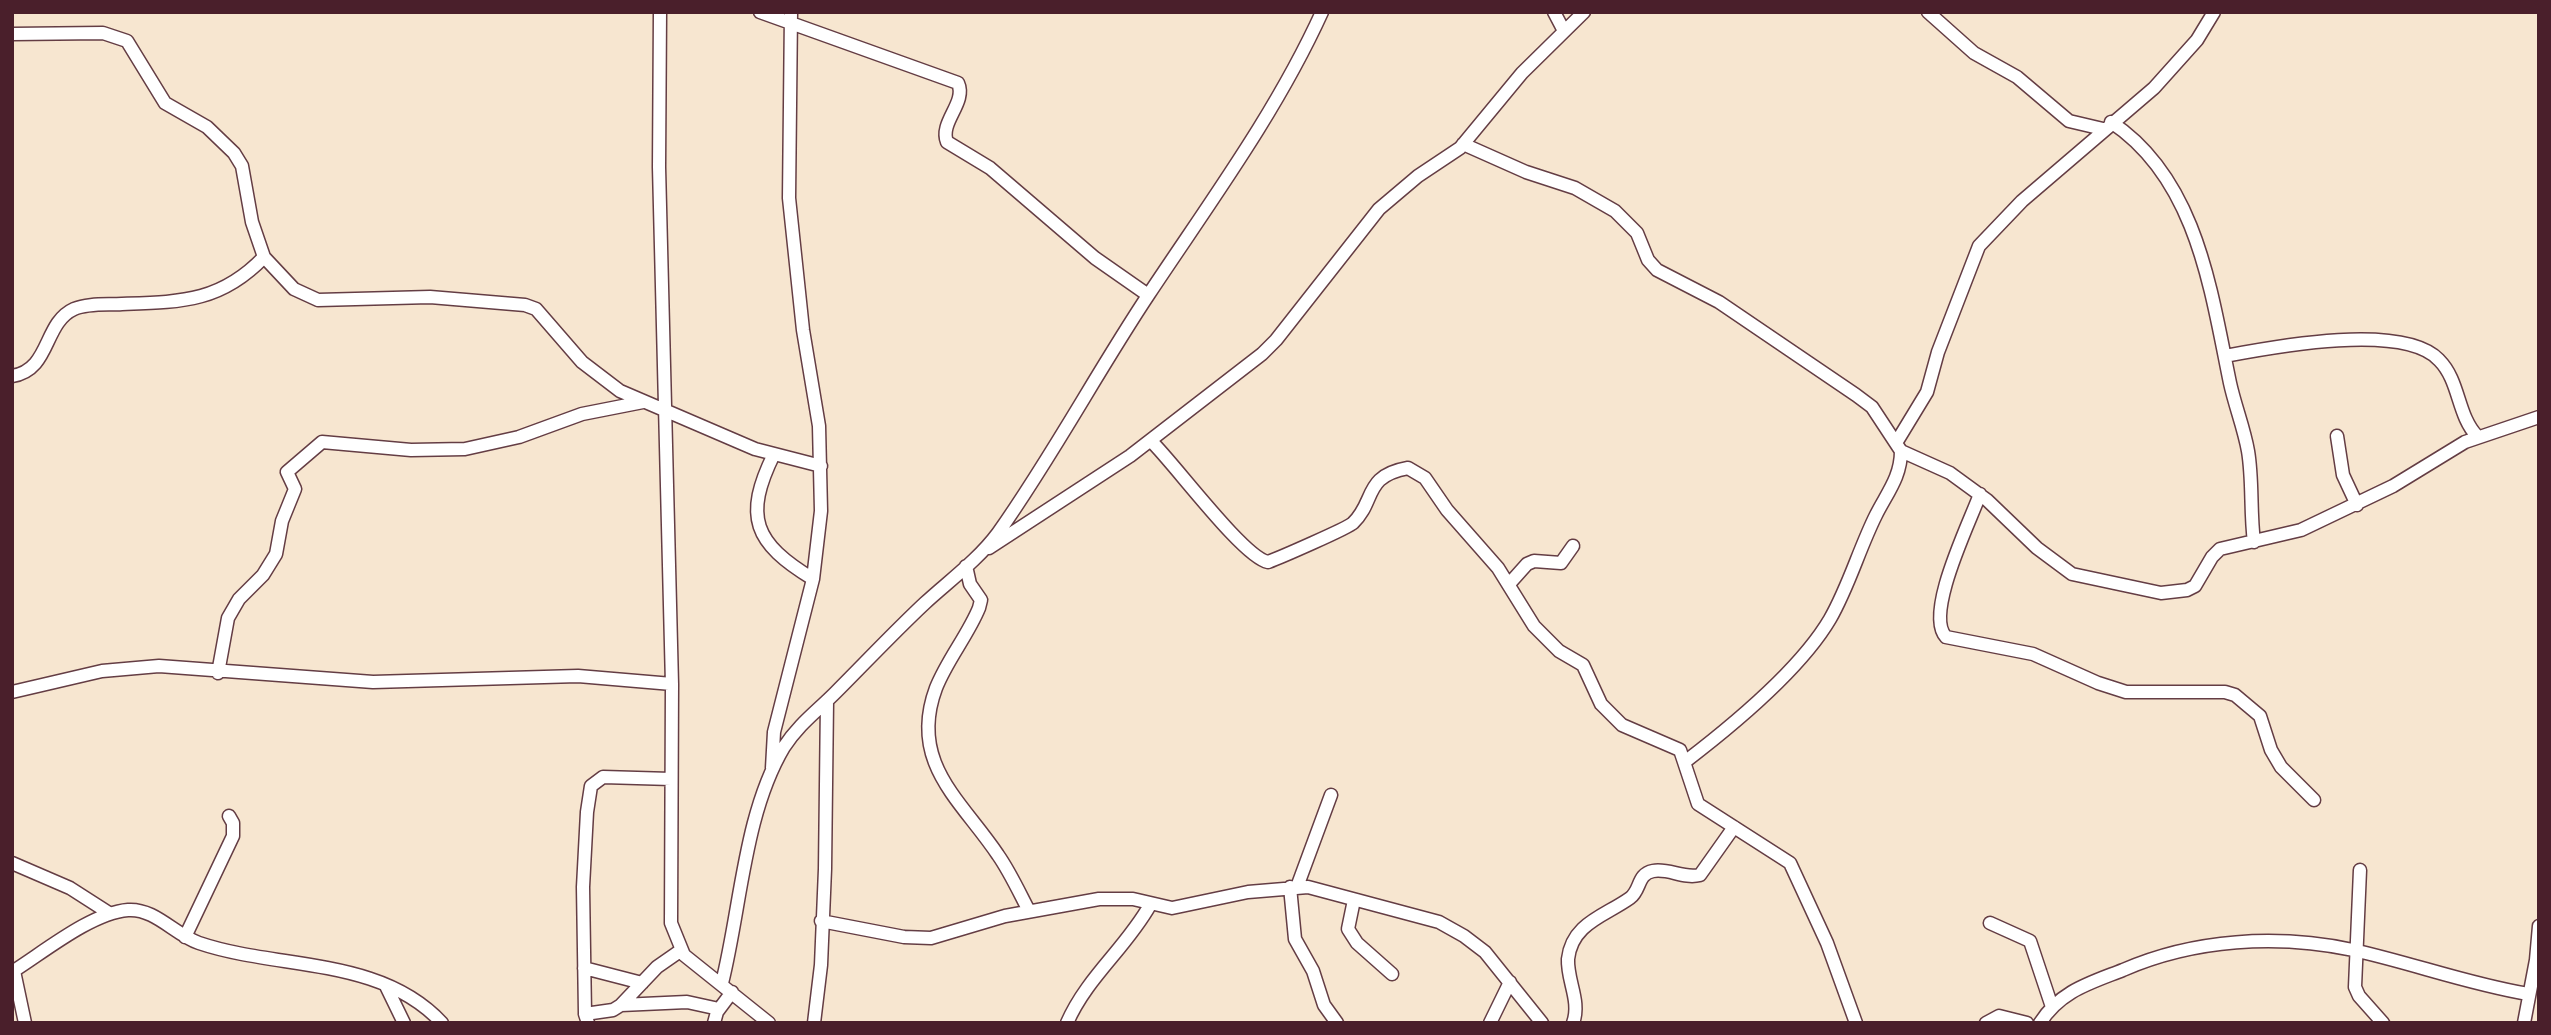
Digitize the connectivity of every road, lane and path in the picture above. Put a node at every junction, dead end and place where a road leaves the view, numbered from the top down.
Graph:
1 (660, 12) edge
2 (760, 12) edge
3 (1554, 12) edge
4 (1584, 12) edge
5 (1928, 12) edge
6 (2214, 12) edge
7 (1317, 15) edge
8 (791, 18) edge
9 (1564, 31) junction
10 (12, 34) edge
11 (2107, 126) junction
12 (1463, 144) junction
13 (264, 257) junction
14 (1148, 295) junction
15 (2225, 356) junction
16 (12, 376) edge
17 (643, 402) junction
18 (666, 413) junction
19 (2539, 417) edge
20 (2337, 436) dead end
21 (2477, 436) junction
22 (1151, 441) junction
23 (1898, 447) junction
24 (774, 454) junction
25 (821, 466) junction
26 (1980, 495) junction
27 (2357, 505) junction
28 (2254, 542) junction
29 (1573, 546) dead end
30 (985, 551) junction
31 (967, 566) junction
32 (813, 579) junction
33 (1510, 583) junction
34 (218, 673) junction
35 (672, 684) junction
36 (12, 692) edge
37 (827, 701) junction
38 (1686, 761) junction
39 (772, 772) junction
40 (671, 779) junction
41 (1331, 794) dead end
42 (2314, 800) dead end
43 (229, 816) dead end
44 (1734, 827) junction
45 (12, 863) edge
46 (2360, 870) dead end
47 (1293, 887) junction
48 (1354, 900) junction
49 (1150, 905) junction
50 (1029, 911) junction
51 (109, 913) junction
52 (821, 921) junction
53 (1990, 923) dead end
54 (2539, 926) edge
55 (185, 937) junction
56 (2355, 950) junction
57 (680, 951) junction
58 (584, 968) junction
59 (13, 972) edge
60 (1392, 974) dead end
61 (1510, 982) junction
62 (642, 983) junction
63 (722, 983) junction
64 (386, 986) junction
65 (732, 992) junction
66 (2528, 994) junction
67 (621, 1005) junction
68 (2052, 1007) junction
69 (719, 1009) junction
70 (586, 1018) edge
71 (25, 1023) edge
72 (404, 1023) edge
73 (442, 1023) edge
74 (714, 1023) edge
75 (769, 1023) edge
76 (814, 1023) edge
77 (1067, 1023) edge
78 (1336, 1023) edge
79 (1490, 1023) edge
80 (1542, 1023) edge
81 (1573, 1023) edge
82 (1856, 1023) edge
83 (1986, 1023) edge
84 (2026, 1023) edge
85 (2040, 1023) edge
86 (2383, 1023) edge
87 (2524, 1023) edge

1 - 18 street
2 - 8 street
3 - 9 street
4 - 9 street
5 - 11 street
6 - 11 street
7 - 14 street
8 - 14 street
8 - 25 street
9 - 12 street
10 - 13 street
11 - 15 street
11 - 23 street
12 - 22 street
12 - 23 street
13 - 16 street
13 - 17 street
14 - 30 street
15 - 21 street
15 - 28 street
17 - 18 street
17 - 34 street
18 - 24 street
18 - 35 street
19 - 21 street
20 - 27 street
21 - 27 street
22 - 30 street
22 - 33 street
23 - 26 street
23 - 38 street
24 - 25 street
24 - 32 street
25 - 32 street
26 - 28 street
26 - 42 street
27 - 28 street
29 - 33 street
30 - 31 street
31 - 37 street
31 - 50 street
32 - 39 street
33 - 38 street
34 - 35 street
34 - 36 street
35 - 40 street
37 - 39 street
37 - 52 street
38 - 44 street
39 - 63 street
40 - 57 street
40 - 58 street
41 - 47 street
43 - 55 street
44 - 81 street
44 - 82 street
45 - 51 street
46 - 56 street
47 - 48 street
47 - 49 street
47 - 78 street
48 - 60 street
48 - 61 street
49 - 50 street
49 - 77 street
50 - 52 street
51 - 55 street
51 - 59 street
52 - 76 street
53 - 68 street
54 - 66 street
55 - 64 street
56 - 66 street
56 - 68 street
56 - 86 street
57 - 62 street
57 - 63 street
58 - 62 street
58 - 70 street
59 - 71 street
61 - 79 street
61 - 80 street
62 - 67 street
63 - 65 street
64 - 72 street
64 - 73 street
65 - 69 street
65 - 75 street
66 - 87 street
67 - 69 street
67 - 70 street
68 - 85 street
69 - 74 street
83 - 84 street

